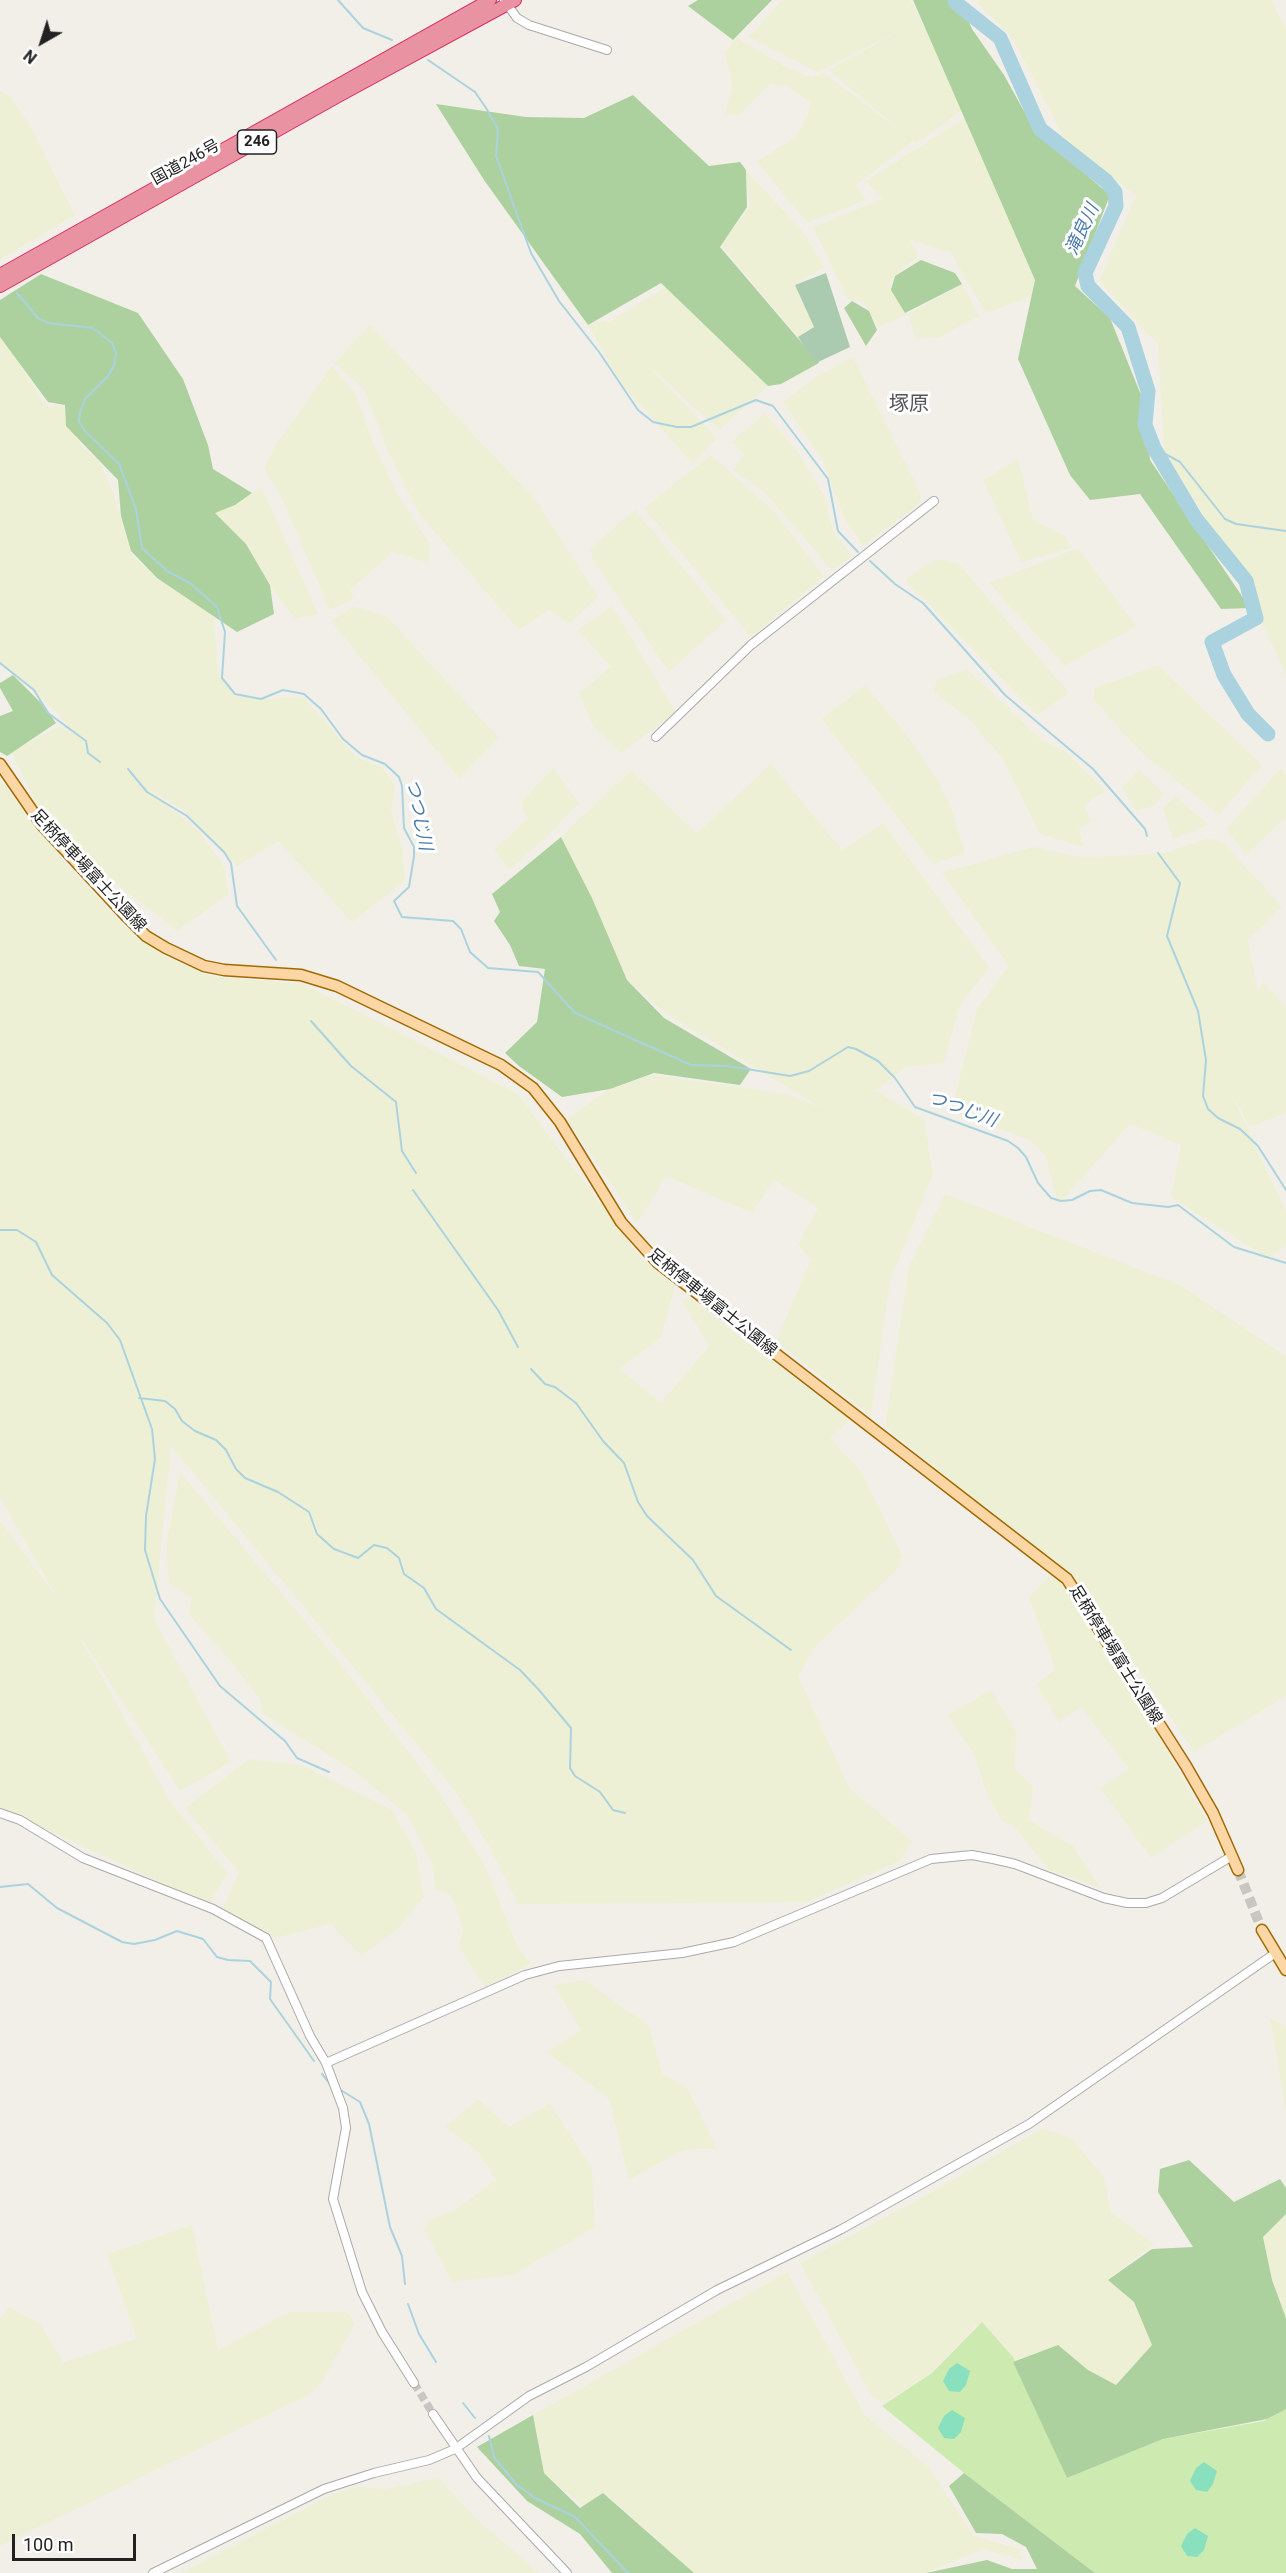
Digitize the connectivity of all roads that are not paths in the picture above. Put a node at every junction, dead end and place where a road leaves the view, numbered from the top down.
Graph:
1 (490, 0) edge
2 (508, 2) edge
3 (608, 50) dead end
4 (0, 275) edge
5 (0, 286) edge
6 (934, 501) dead end
7 (656, 737) dead end
8 (0, 764) edge
9 (0, 1813) edge
10 (1232, 1856) junction
11 (1238, 1870) tunnel mouth
12 (1262, 1930) tunnel mouth
13 (1274, 1954) junction
14 (1286, 1970) edge
15 (326, 2063) junction
16 (414, 2383) tunnel mouth
17 (433, 2414) tunnel mouth
18 (455, 2449) junction
19 (153, 2573) edge
20 (567, 2573) edge

1 - 4 highway, 国道246号 / 246
2 - 3 street
2 - 5 highway, 国道246号 / 246
6 - 7 street
8 - 10 main road, 足柄停車場富士公園線
9 - 15 street
10 - 11 main road, 足柄停車場富士公園線
10 - 15 street
12 - 13 main road
13 - 14 main road
13 - 18 street
15 - 16 street
17 - 18 street
18 - 19 street
18 - 20 street

